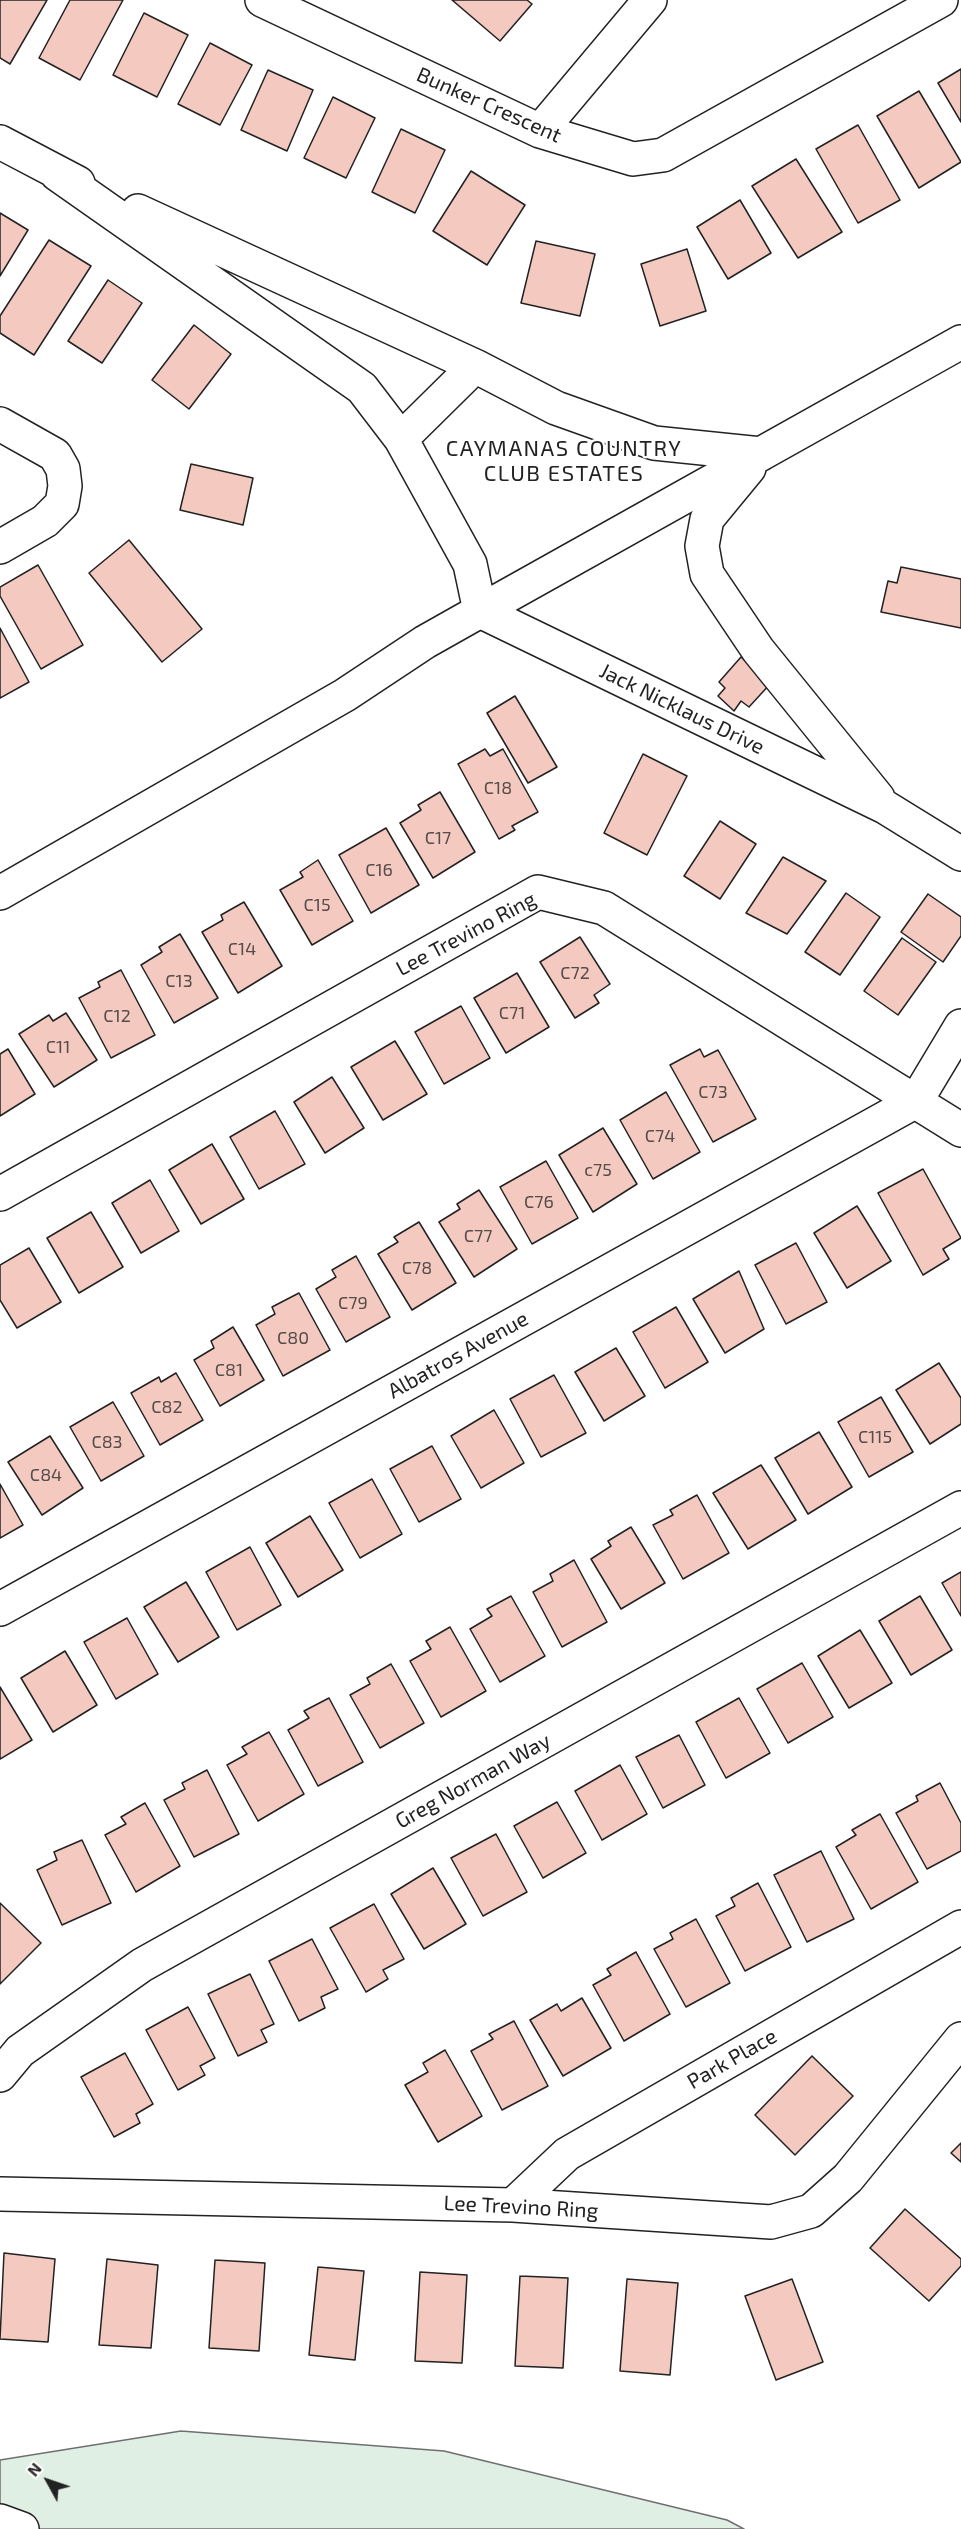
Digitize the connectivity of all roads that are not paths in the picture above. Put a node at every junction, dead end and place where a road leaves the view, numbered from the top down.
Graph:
1 (262, 0) edge
2 (650, 0) edge
3 (941, 0) edge
4 (540, 131) junction
5 (0, 142) edge
6 (57, 174) junction
7 (961, 342) edge
8 (476, 366) junction
9 (0, 424) edge
10 (401, 439) junction
11 (761, 454) junction
12 (0, 547) edge
13 (480, 611) junction
14 (885, 807) junction
15 (961, 854) edge
16 (0, 893) edge
17 (961, 1026) edge
18 (916, 1101) junction
19 (961, 1130) edge
20 (0, 1194) edge
21 (961, 1508) edge
22 (0, 1609) edge
23 (961, 1927) edge
24 (961, 2038) edge
25 (0, 2075) edge
26 (0, 2194) edge
27 (513, 2205) junction
28 (0, 2521) edge
29 (22, 2529) edge

1 - 4 main road, Bunker Crescent
2 - 4 main road
3 - 4 main road, Bunker Crescent
5 - 6 main road
6 - 8 main road
6 - 10 main road
7 - 11 main road
8 - 10 main road
8 - 11 main road
9 - 12 main road
10 - 13 main road
11 - 13 main road
11 - 14 main road, Jack Nicklaus Drive
13 - 14 main road, Jack Nicklaus Drive
13 - 16 main road
14 - 15 main road, Jack Nicklaus Drive
17 - 18 main road
18 - 19 main road, Lee Trevino Ring
18 - 20 main road, Lee Trevino Ring
18 - 22 main road, Albatros Avenue
21 - 25 main road, Greg Norman Way
23 - 27 main road, Park Place
24 - 27 main road, Lee Trevino Ring
26 - 27 main road, Lee Trevino Ring
28 - 29 main road

